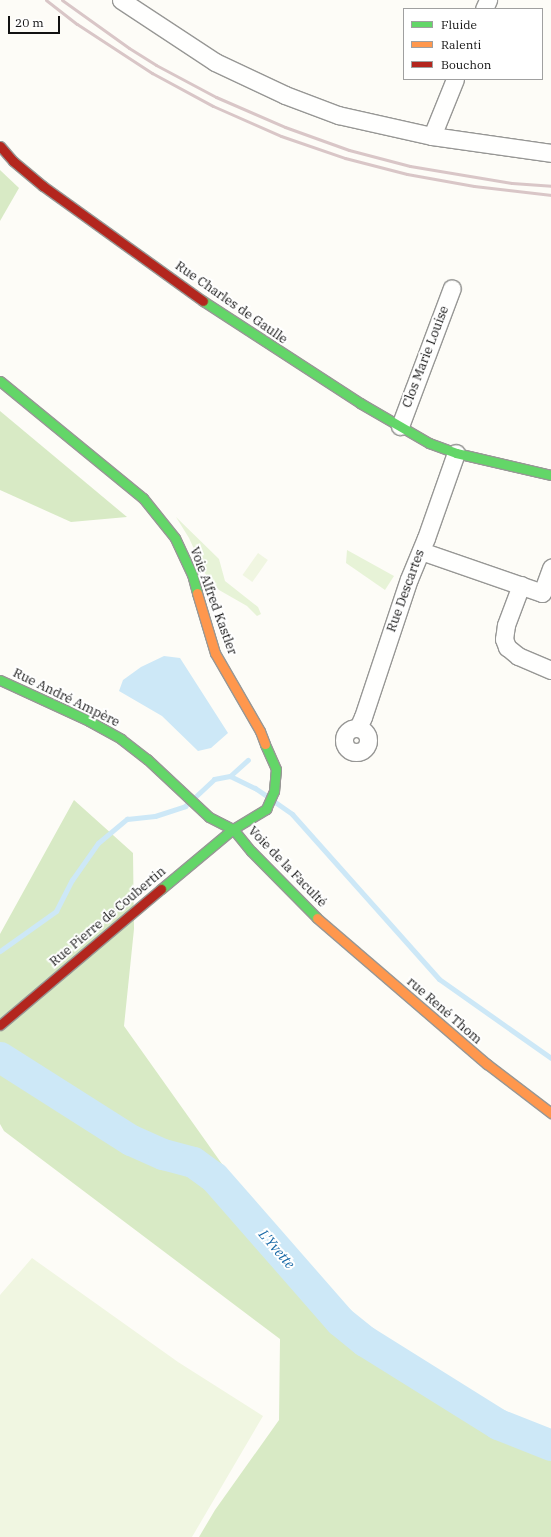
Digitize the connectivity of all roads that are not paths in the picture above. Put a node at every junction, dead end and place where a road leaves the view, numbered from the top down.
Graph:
1 (121, 0) edge
2 (455, 80) edge
3 (432, 136) junction
4 (0, 146) edge
5 (551, 153) edge
6 (452, 288) dead end
7 (0, 381) edge
8 (400, 426) junction
9 (460, 455) junction
10 (551, 475) edge
11 (421, 551) junction
12 (551, 568) edge
13 (521, 584) junction
14 (551, 670) edge
15 (0, 680) edge
16 (358, 728) dead end
17 (233, 828) junction
18 (324, 924) joint
19 (0, 1025) edge
20 (551, 1113) edge

1 - 3 street
2 - 3 street
3 - 5 street
4 - 8 street, Rue Charles de Gaulle
6 - 8 street, Clos Marie Louise
7 - 17 street, Voie Alfred Kastler
8 - 9 street, Rue Charles de Gaulle
9 - 10 street, Rue Charles de Gaulle
9 - 11 street, Rue Descartes
11 - 13 street
11 - 16 street, Rue Descartes
12 - 13 street
13 - 14 street
15 - 17 street, Rue André Ampère
17 - 18 street, Voie de la Faculté
17 - 19 street, Rue Pierre de Coubertin
18 - 20 street, rue René Thom

